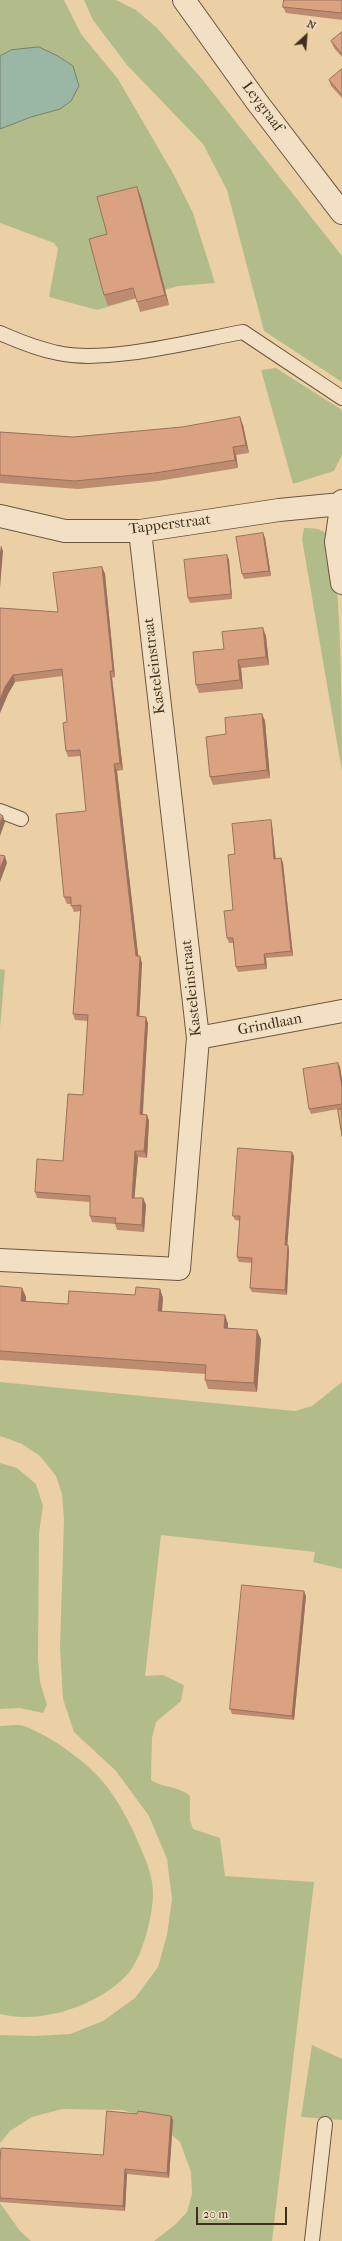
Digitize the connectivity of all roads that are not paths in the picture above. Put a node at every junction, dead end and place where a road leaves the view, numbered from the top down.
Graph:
1 (184, 0) edge
2 (342, 213) edge
3 (0, 333) edge
4 (342, 398) edge
5 (341, 514) edge
6 (0, 516) edge
7 (140, 531) junction
8 (342, 583) edge
9 (0, 810) edge
10 (21, 819) dead end
11 (342, 1011) edge
12 (198, 1038) junction
13 (0, 1260) edge
14 (325, 2124) dead end
15 (312, 2241) edge

1 - 2 street, Leygraaf
3 - 4 lane
5 - 7 street, Tapperstraat
5 - 8 street
6 - 7 street, Tapperstraat
7 - 12 street, Kasteleinstraat
9 - 10 lane
11 - 12 street, Grindlaan
12 - 13 street, Kasteleinstraat
14 - 15 lane

